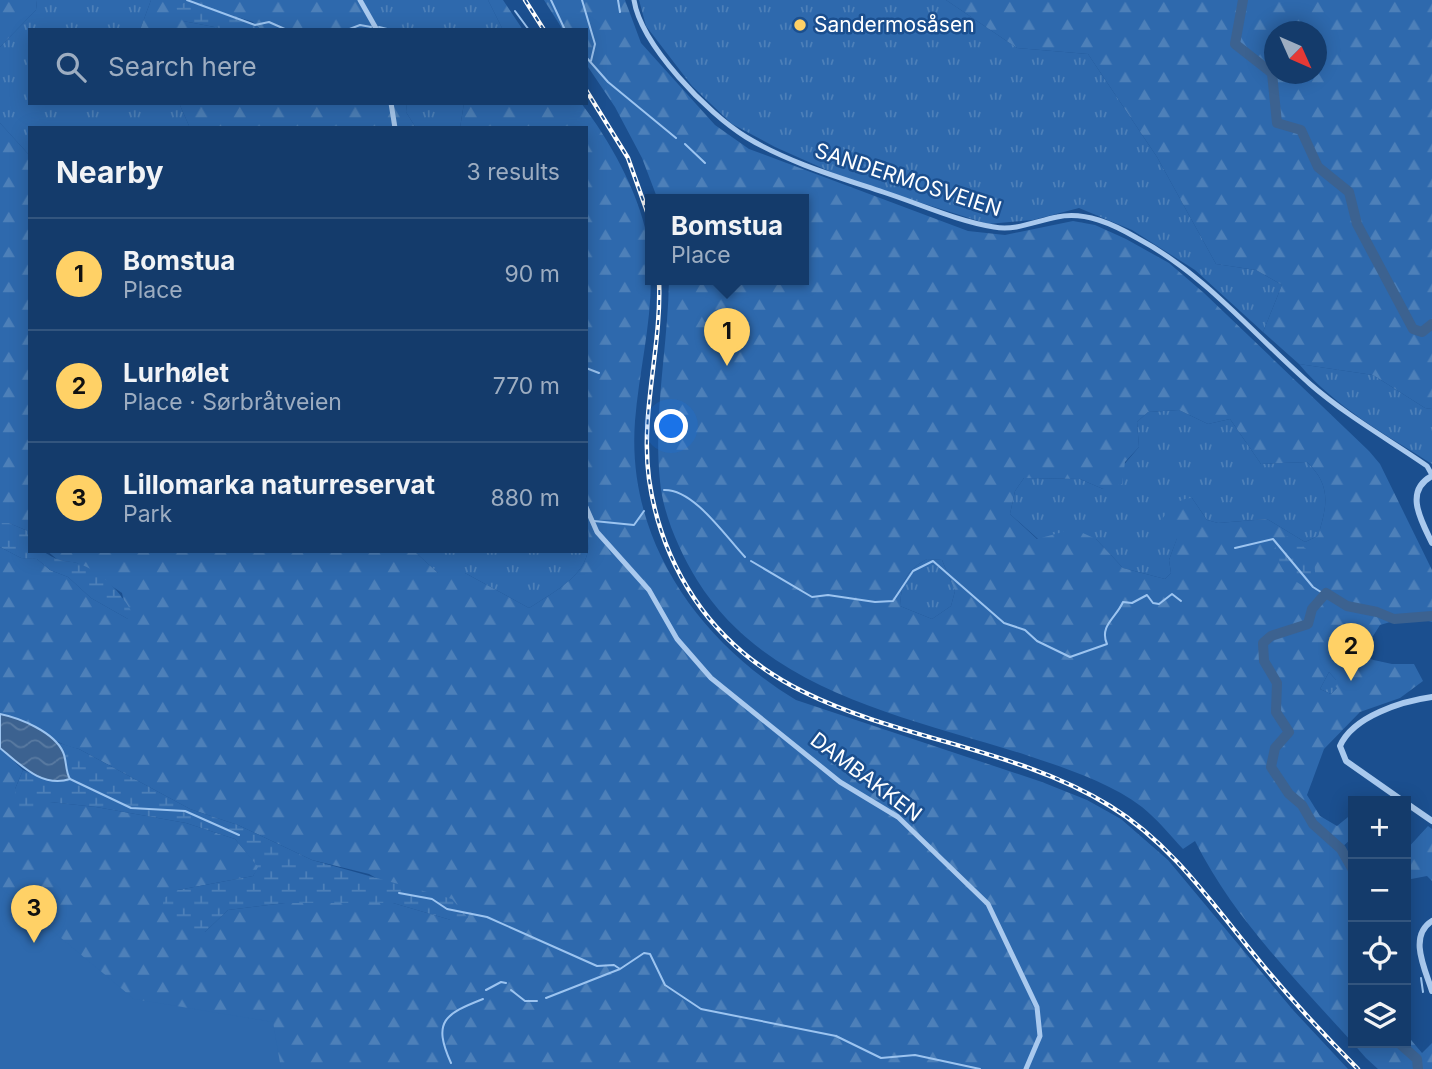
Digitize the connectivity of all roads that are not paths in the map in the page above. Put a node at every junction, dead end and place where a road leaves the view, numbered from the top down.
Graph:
1 (360, 0) edge
2 (634, 0) edge
3 (376, 28) edge
4 (391, 105) edge
5 (395, 126) edge
6 (1432, 476) edge
7 (588, 512) edge
8 (1432, 543) edge
9 (1432, 697) edge
10 (1396, 796) edge
11 (1411, 807) edge
12 (1432, 821) edge
13 (1432, 922) edge
14 (1432, 991) edge
15 (1026, 1069) edge

1 - 3 street
2 - 6 street, SANDERMOSVEIEN
4 - 5 street
6 - 8 street
7 - 15 street, DAMBAKKEN
9 - 10 street
11 - 12 street
13 - 14 street

